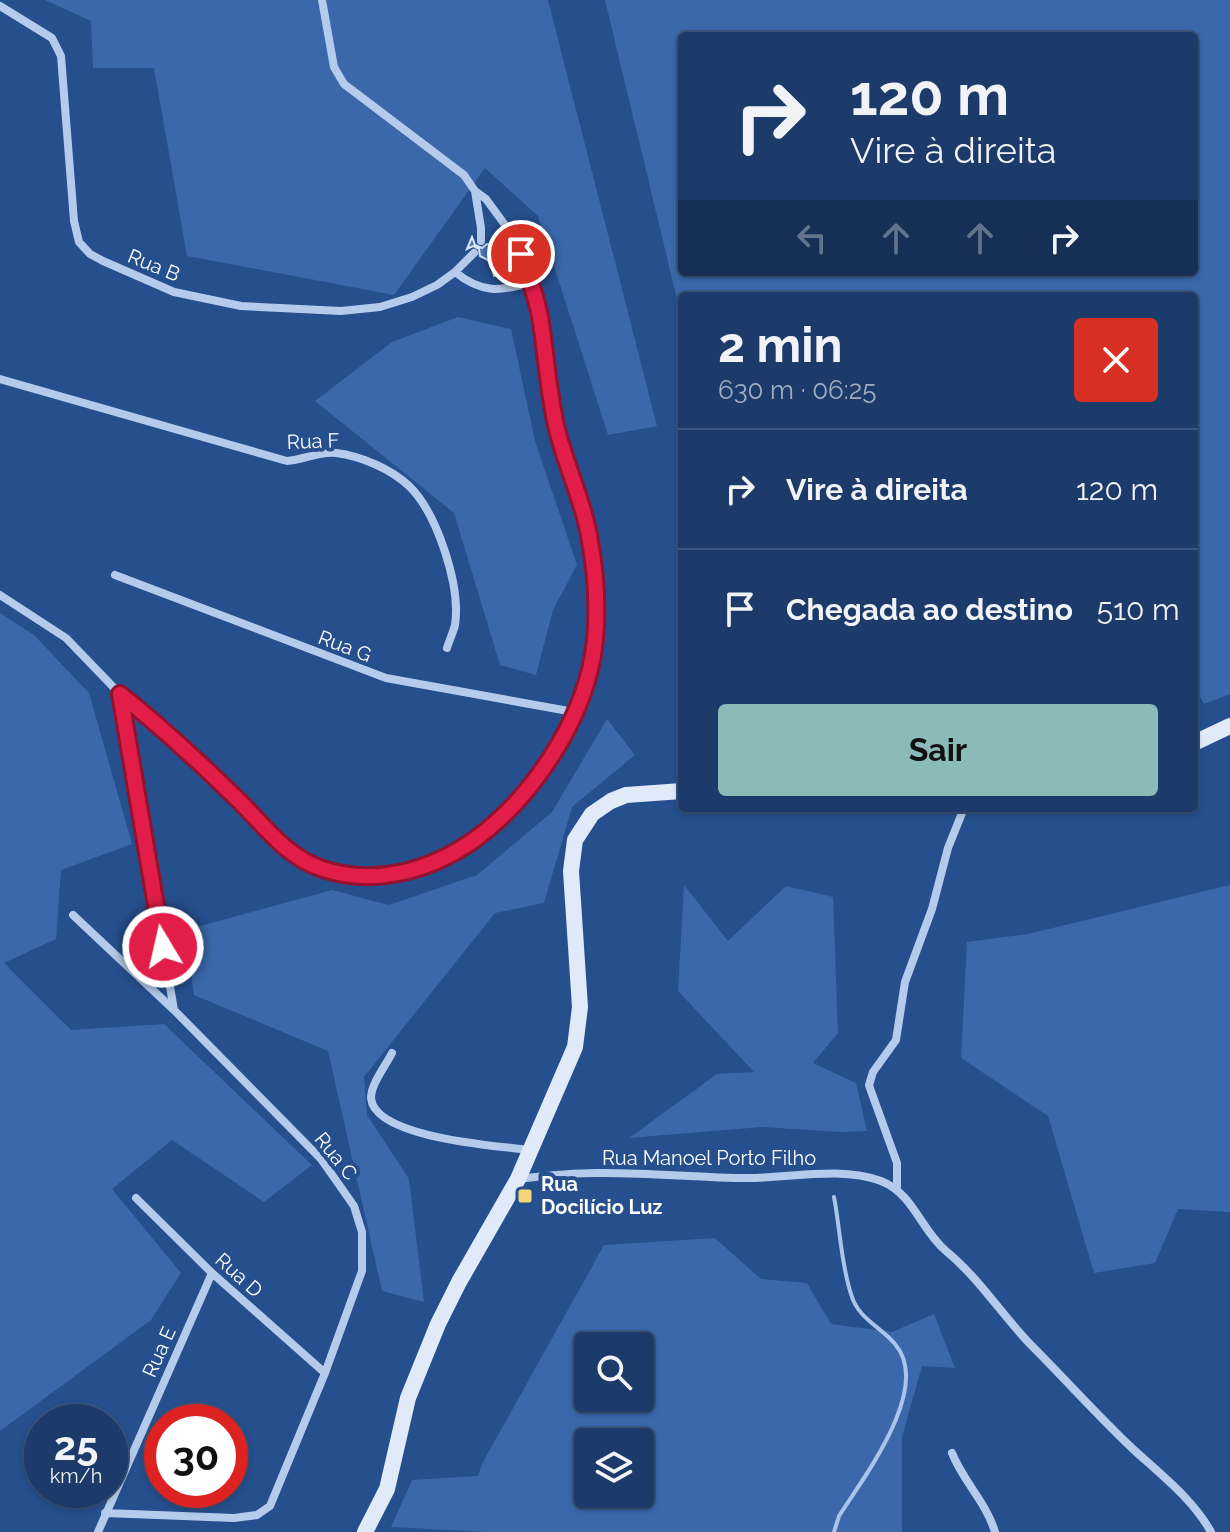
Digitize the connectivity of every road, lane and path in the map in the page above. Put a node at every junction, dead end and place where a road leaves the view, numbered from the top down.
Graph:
1 (322, 0) edge
2 (0, 6) edge
3 (475, 191) junction
4 (516, 240) dead end
5 (481, 241) dead end
6 (474, 253) dead end
7 (521, 254) dead end
8 (455, 272) junction
9 (531, 283) junction
10 (0, 379) edge
11 (115, 575) dead end
12 (0, 595) edge
13 (447, 648) dead end
14 (120, 694) junction
15 (574, 712) junction
16 (1230, 726) edge
17 (1198, 741) edge
18 (678, 791) edge
19 (962, 812) edge
20 (73, 915) dead end
21 (174, 1010) junction
22 (392, 1053) dead end
23 (530, 1150) junction
24 (518, 1179) junction
25 (897, 1189) junction
26 (136, 1198) dead end
27 (212, 1273) junction
28 (325, 1373) junction
29 (952, 1453) dead end
30 (105, 1513) junction
31 (98, 1532) edge
32 (365, 1532) edge
33 (995, 1532) edge
34 (1211, 1532) edge

1 - 3 street
2 - 8 street, Rua B
3 - 4 street
3 - 5 street
6 - 8 street, Rua B
7 - 9 street
8 - 9 street
9 - 15 street
10 - 13 street, Rua F
11 - 15 street, Rua G
12 - 14 street
14 - 15 street
14 - 21 street
16 - 17 main road
18 - 23 main road
19 - 25 street
20 - 21 street, Rua C
21 - 28 street, Rua C
22 - 23 street
23 - 24 main road
24 - 25 street, Rua Manoel Porto Filho
24 - 32 main road
25 - 34 street
26 - 27 street, Rua D
27 - 28 street, Rua D
27 - 30 street, Rua E
28 - 30 street, Rua C
29 - 33 street
30 - 31 street, Rua E

